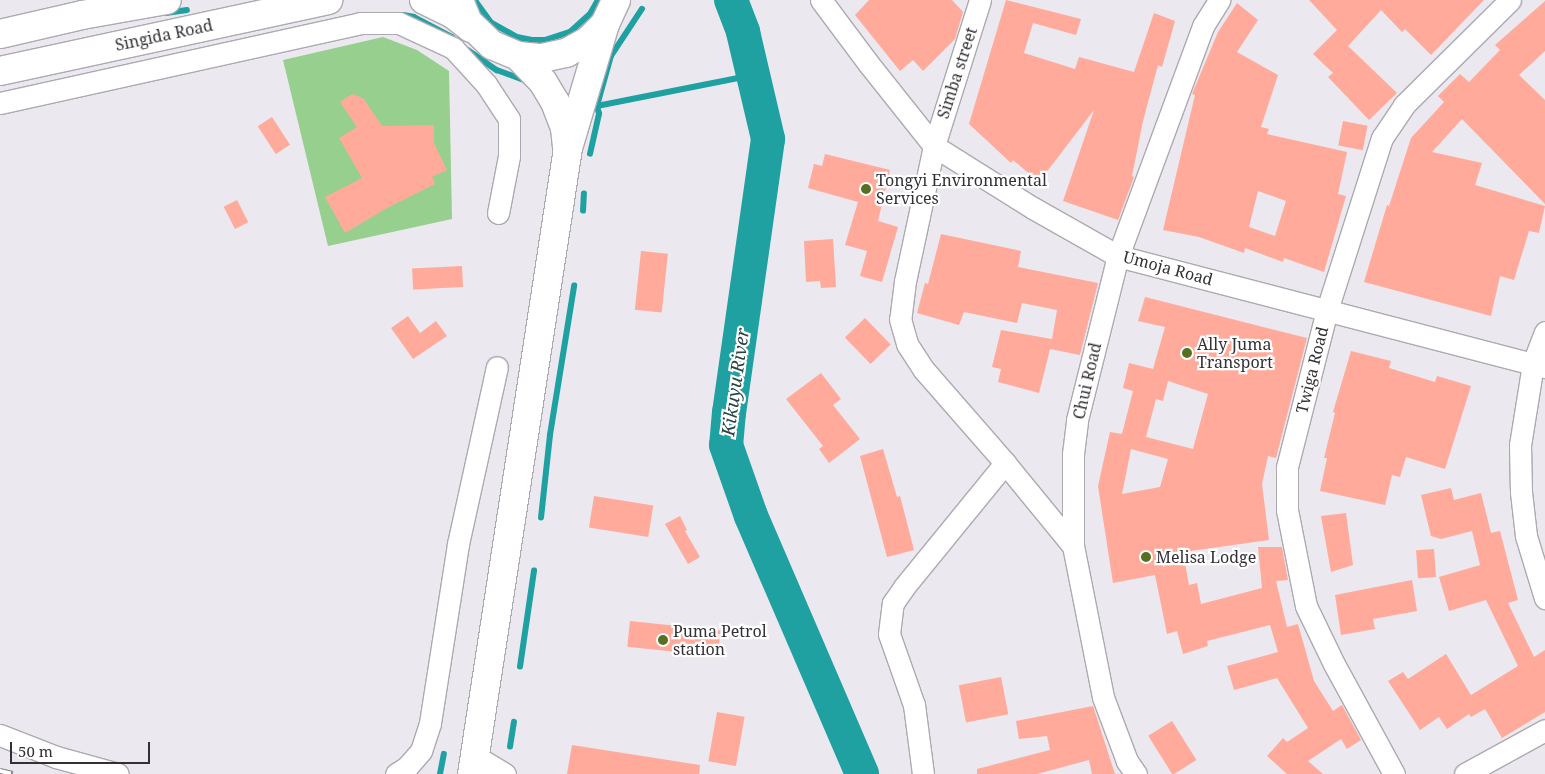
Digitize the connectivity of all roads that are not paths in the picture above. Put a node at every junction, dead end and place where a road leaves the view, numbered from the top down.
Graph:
1 (167, 0) edge
2 (328, 0) edge
3 (424, 0) edge
4 (458, 0) edge
5 (821, 0) edge
6 (980, 0) edge
7 (1219, 0) edge
8 (1510, 0) edge
9 (81, 8) edge
10 (610, 12) edge
11 (0, 34) edge
12 (480, 35) junction
13 (518, 56) junction
14 (0, 71) edge
15 (0, 104) edge
16 (934, 146) junction
17 (568, 148) junction
18 (498, 213) dead end
19 (1118, 256) junction
20 (1327, 310) junction
21 (1545, 332) edge
22 (1539, 366) edge
23 (496, 367) dead end
24 (1005, 463) junction
25 (1073, 546) junction
26 (1545, 598) edge
27 (1545, 730) edge
28 (0, 735) edge
29 (474, 765) edge
30 (118, 774) edge
31 (396, 774) edge
32 (505, 774) edge
33 (923, 774) edge
34 (1136, 774) edge
35 (1394, 774) edge
36 (1465, 774) edge

1 - 9 highway, Singida Road
2 - 14 highway, Singida Road
3 - 12 highway
4 - 12 highway
5 - 16 street, Umoja Road
6 - 16 street, Simba street
7 - 19 street, Chui Road
8 - 20 street, Twiga Road
9 - 11 highway, Singida Road
10 - 13 highway
10 - 17 highway
12 - 13 highway
13 - 17 highway
15 - 18 street
16 - 19 street, Umoja Road
16 - 24 street, Simba street
17 - 29 highway
19 - 20 street, Umoja Road
19 - 25 street, Chui Road
20 - 22 street, Umoja Road
20 - 35 street, Twiga Road
21 - 22 street
22 - 26 street
23 - 31 street
24 - 25 street, Simba street
24 - 33 street
25 - 34 street, Chui Road
27 - 36 street
28 - 30 street
29 - 32 street

